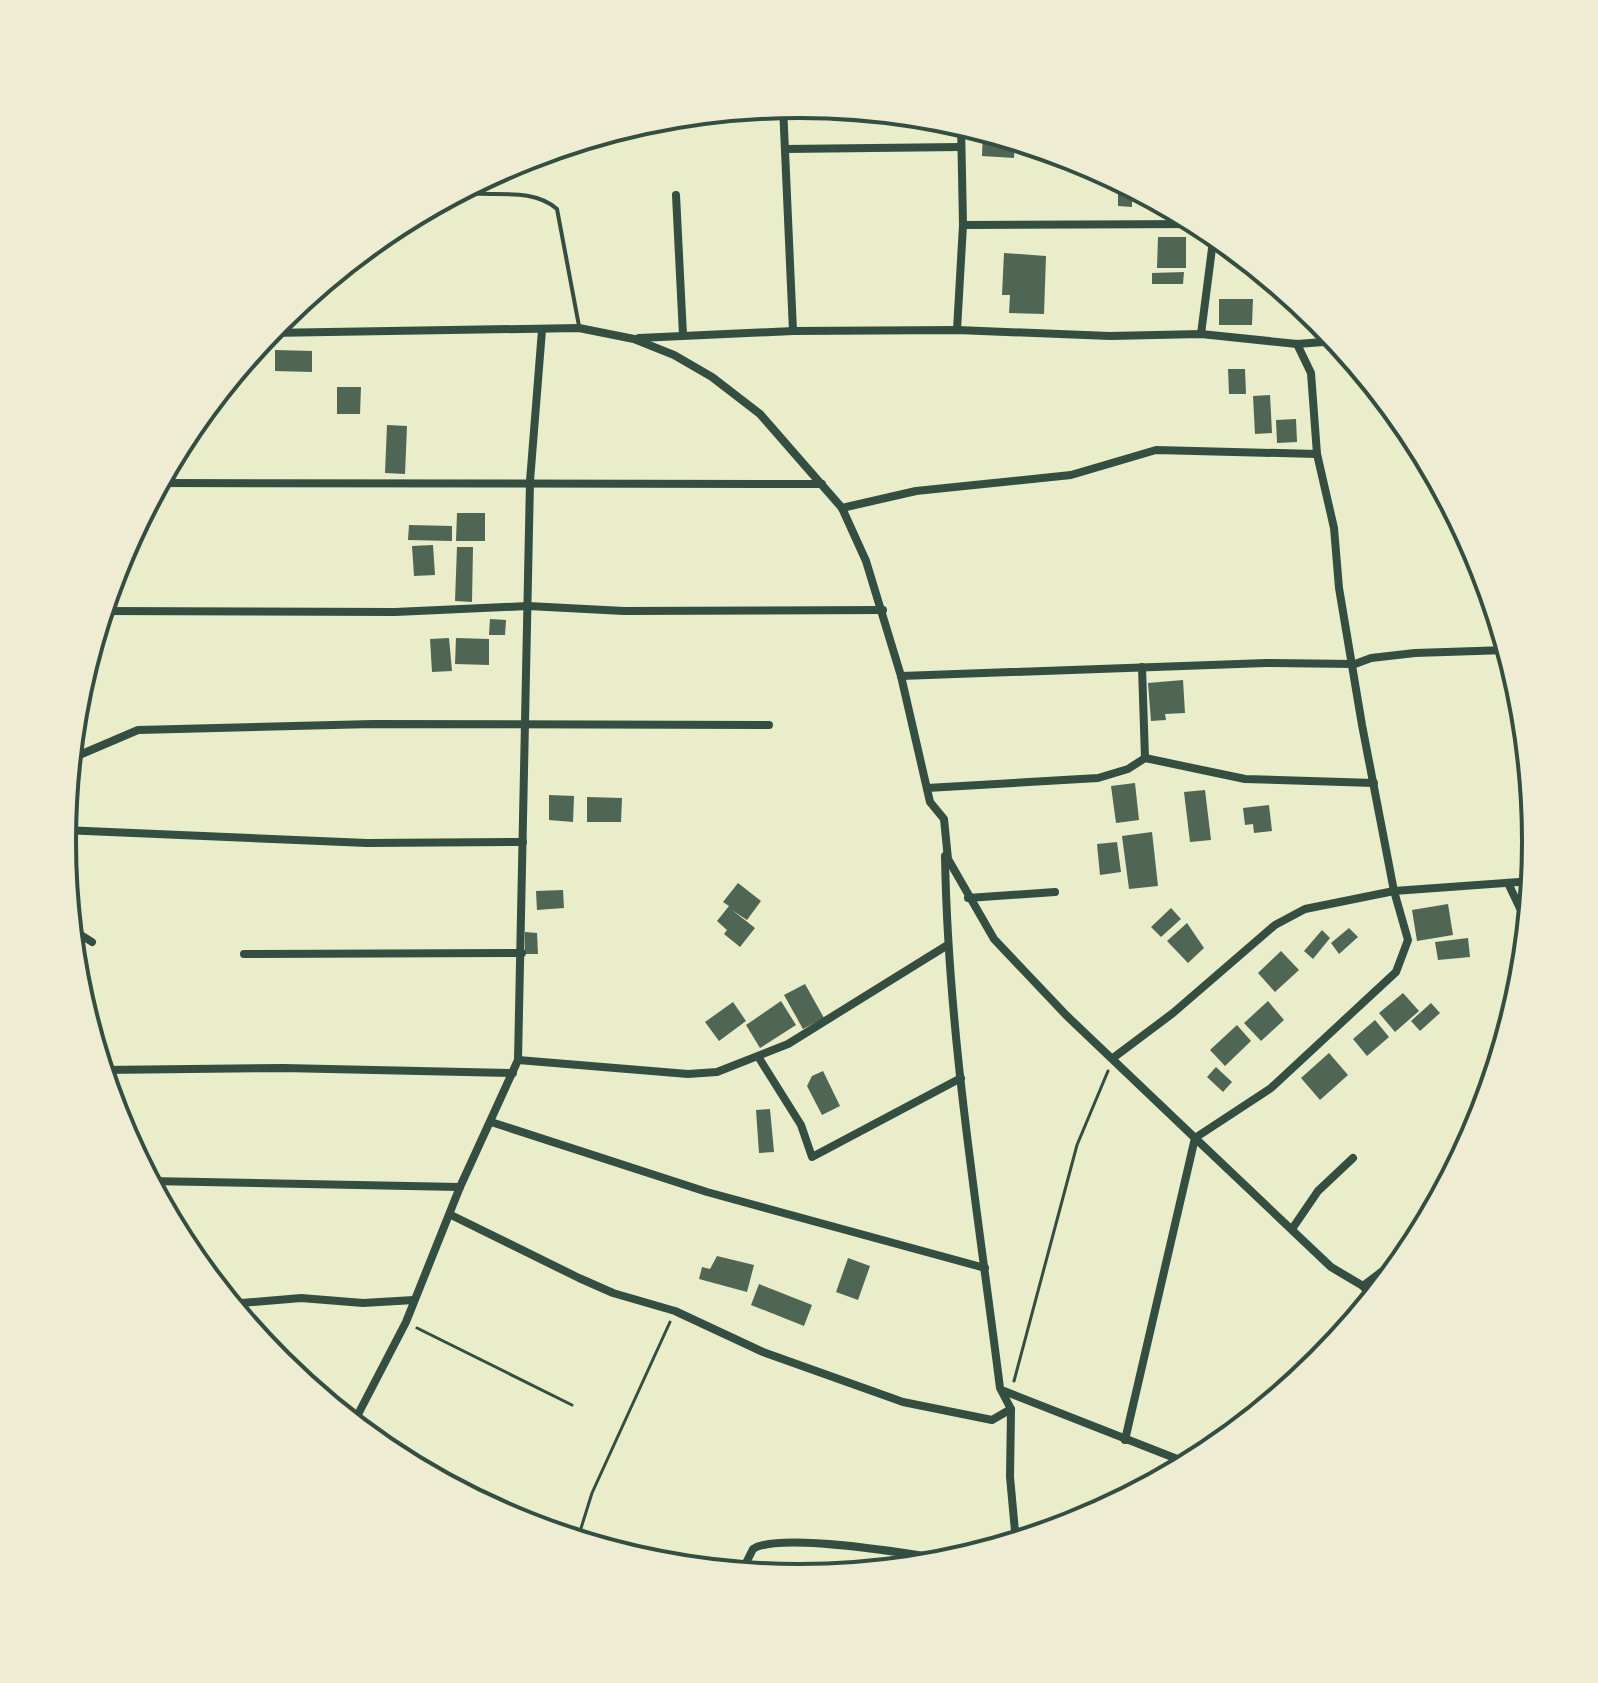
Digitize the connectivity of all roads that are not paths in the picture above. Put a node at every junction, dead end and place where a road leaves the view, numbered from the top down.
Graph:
1 (784, 119) edge
2 (960, 137) edge
3 (960, 147) junction
4 (785, 149) junction
5 (479, 193) edge
6 (676, 195) dead end
7 (1175, 224) edge
8 (963, 225) junction
9 (1212, 248) edge
10 (579, 328) junction
11 (542, 330) junction
12 (957, 330) junction
13 (793, 331) junction
14 (285, 333) edge
15 (1201, 334) junction
16 (683, 335) junction
17 (634, 339) junction
18 (1321, 342) edge
19 (1297, 344) junction
20 (1317, 454) junction
21 (530, 481) junction
22 (171, 483) edge
23 (822, 484) junction
24 (842, 508) junction
25 (528, 606) junction
26 (883, 610) junction
27 (113, 611) edge
28 (1496, 650) edge
29 (1355, 664) junction
30 (1142, 667) junction
31 (901, 676) junction
32 (525, 724) junction
33 (769, 725) dead end
34 (81, 754) edge
35 (1145, 758) junction
36 (1374, 783) junction
37 (927, 788) junction
38 (944, 819) junction
39 (76, 831) edge
40 (523, 842) junction
41 (1520, 882) edge
42 (1508, 883) junction
43 (1394, 891) junction
44 (1055, 892) dead end
45 (968, 898) junction
46 (1519, 905) edge
47 (82, 936) edge
48 (92, 942) dead end
49 (946, 946) junction
50 (522, 953) junction
51 (244, 954) dead end
52 (759, 1058) junction
53 (1113, 1058) junction
54 (518, 1060) junction
55 (113, 1070) edge
56 (513, 1073) junction
57 (961, 1078) junction
58 (491, 1122) junction
59 (1195, 1138) junction
60 (1353, 1158) dead end
61 (162, 1181) edge
62 (460, 1187) junction
63 (451, 1215) junction
64 (1292, 1229) junction
65 (985, 1268) junction
66 (1378, 1274) edge
67 (1363, 1286) junction
68 (1366, 1290) edge
69 (414, 1300) junction
70 (242, 1303) edge
71 (1000, 1388) junction
72 (1011, 1409) junction
73 (358, 1414) edge
74 (1125, 1440) junction
75 (1175, 1459) edge
76 (1015, 1531) edge
77 (913, 1555) edge
78 (746, 1562) edge

1 - 4 street
2 - 3 street
3 - 4 street
3 - 8 street
4 - 13 street
5 - 10 lane
6 - 16 street
7 - 8 street
8 - 12 street
9 - 15 street
10 - 11 street
10 - 17 street
11 - 14 street
11 - 21 street
12 - 13 street
12 - 15 street
13 - 16 street
15 - 19 street
16 - 17 street
17 - 23 street
18 - 19 street
19 - 20 street
20 - 24 street
20 - 29 street
21 - 22 street
21 - 23 street
21 - 25 street
23 - 24 street
24 - 26 street
25 - 26 street
25 - 27 street
25 - 32 street
26 - 31 street
28 - 29 street
29 - 30 street
29 - 36 street
30 - 31 street
30 - 35 street
31 - 37 street
32 - 33 street
32 - 34 street
32 - 40 street
35 - 36 street
35 - 37 street
36 - 43 street
37 - 38 street
38 - 45 street
38 - 49 street
39 - 40 street
40 - 50 street
41 - 42 street
42 - 43 street
42 - 46 street
43 - 53 street
43 - 59 street
44 - 45 street
45 - 53 street
47 - 48 street
49 - 52 street
49 - 57 street
50 - 51 street
50 - 54 street
52 - 54 street
52 - 57 street
53 - 59 street
54 - 56 street
55 - 56 street
56 - 58 street
57 - 65 street
58 - 62 street
58 - 65 street
59 - 64 street
59 - 74 street
60 - 64 street
61 - 62 street
62 - 63 street
63 - 69 street
63 - 72 street
64 - 67 street
65 - 71 street
66 - 67 street
67 - 68 street
69 - 70 street
69 - 73 street
71 - 72 street
71 - 74 street
72 - 76 street
74 - 75 street
77 - 78 street

